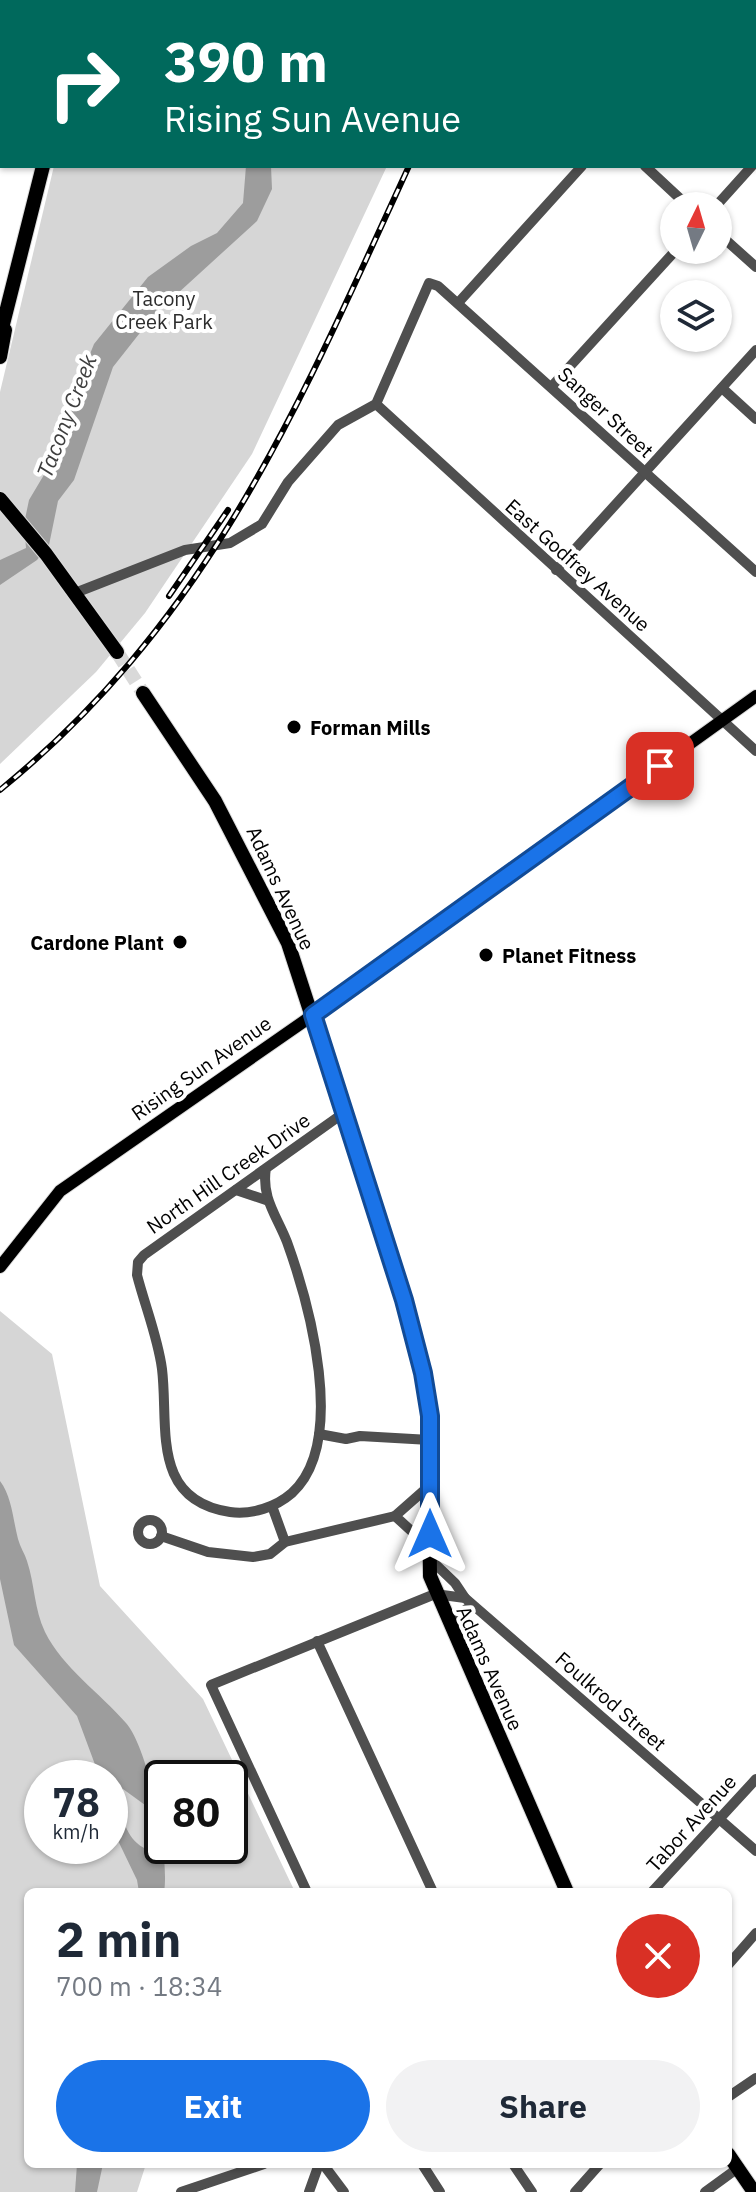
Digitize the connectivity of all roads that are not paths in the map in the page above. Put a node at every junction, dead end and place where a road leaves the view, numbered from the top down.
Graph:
1 (43, 168) edge
2 (580, 168) edge
3 (647, 168) edge
4 (750, 168) edge
5 (673, 192) edge
6 (729, 192) edge
7 (732, 246) edge
8 (663, 264) edge
9 (756, 267) edge
10 (13, 289) junction
11 (458, 303) junction
12 (0, 336) edge
13 (756, 350) edge
14 (0, 357) edge
15 (552, 386) junction
16 (722, 388) junction
17 (376, 404) junction
18 (756, 419) edge
19 (645, 472) junction
20 (5, 505) edge
21 (556, 570) junction
22 (756, 572) edge
23 (75, 593) junction
24 (117, 652) tunnel mouth
25 (143, 693) tunnel mouth
26 (756, 696) edge
27 (723, 720) junction
28 (756, 751) edge
29 (313, 1015) junction
30 (345, 1112) junction
31 (266, 1168) junction
32 (236, 1190) junction
33 (266, 1200) junction
34 (0, 1267) edge
35 (319, 1434) junction
36 (430, 1440) junction
37 (431, 1484) junction
38 (272, 1506) junction
39 (395, 1516) junction
40 (161, 1536) dead end
41 (285, 1542) junction
42 (430, 1554) junction
43 (435, 1594) junction
44 (468, 1601) junction
45 (451, 1628) junction
46 (317, 1641) junction
47 (756, 1779) edge
48 (720, 1819) junction
49 (756, 1851) edge
50 (305, 1888) edge
51 (431, 1888) edge
52 (565, 1888) edge
53 (656, 1888) edge
54 (756, 1933) edge
55 (732, 1960) edge
56 (756, 2078) edge
57 (732, 2094) edge
58 (732, 2160) edge
59 (252, 2168) edge
60 (319, 2168) edge
61 (324, 2168) edge
62 (425, 2168) edge
63 (516, 2168) edge
64 (596, 2168) edge
65 (738, 2168) junction
66 (181, 2192) edge
67 (309, 2192) edge
68 (344, 2192) edge
69 (440, 2192) edge
70 (532, 2192) edge
71 (575, 2192) edge
72 (705, 2192) edge
73 (754, 2192) edge

1 - 10 highway
2 - 11 street
3 - 5 street
4 - 6 street
7 - 9 street
8 - 15 street
10 - 12 highway
10 - 14 highway
11 - 15 street, Sanger Street
11 - 17 street, Sanger Street
13 - 16 street
15 - 19 street, Sanger Street
16 - 18 street
16 - 19 street
17 - 21 street, East Godfrey Avenue
17 - 23 street
19 - 21 street
19 - 22 street, Sanger Street
20 - 23 highway
21 - 27 street, East Godfrey Avenue
23 - 24 highway
25 - 29 highway, Adams Avenue
26 - 27 main road, Rising Sun Avenue
27 - 28 street, East Godfrey Avenue
27 - 29 main road, Rising Sun Avenue
29 - 30 highway, Adams Avenue
29 - 34 main road, Rising Sun Avenue
30 - 31 street, North Hill Creek Drive
30 - 36 highway, Adams Avenue
31 - 32 street, North Hill Creek Drive
31 - 33 street
32 - 33 street
32 - 38 street, North Hill Creek Drive
33 - 35 street
35 - 36 street
35 - 38 street
36 - 37 highway, Adams Avenue
37 - 39 street
37 - 42 highway, Adams Avenue
38 - 41 street
39 - 41 street
39 - 42 street, Foulkrod Street
40 - 41 street
42 - 43 highway, Adams Avenue
42 - 44 street, Foulkrod Street
43 - 44 street
43 - 45 highway, Adams Avenue
43 - 46 street
44 - 45 street
44 - 48 street, Foulkrod Street
45 - 52 highway, Adams Avenue
46 - 50 street
46 - 51 street
47 - 48 street, Tabor Avenue
48 - 49 street, Foulkrod Street
48 - 53 street, Tabor Avenue
54 - 55 street
56 - 57 street
58 - 65 highway
59 - 66 street
60 - 67 street
61 - 68 street
62 - 69 street
63 - 70 street
64 - 71 street
65 - 72 street
65 - 73 highway

